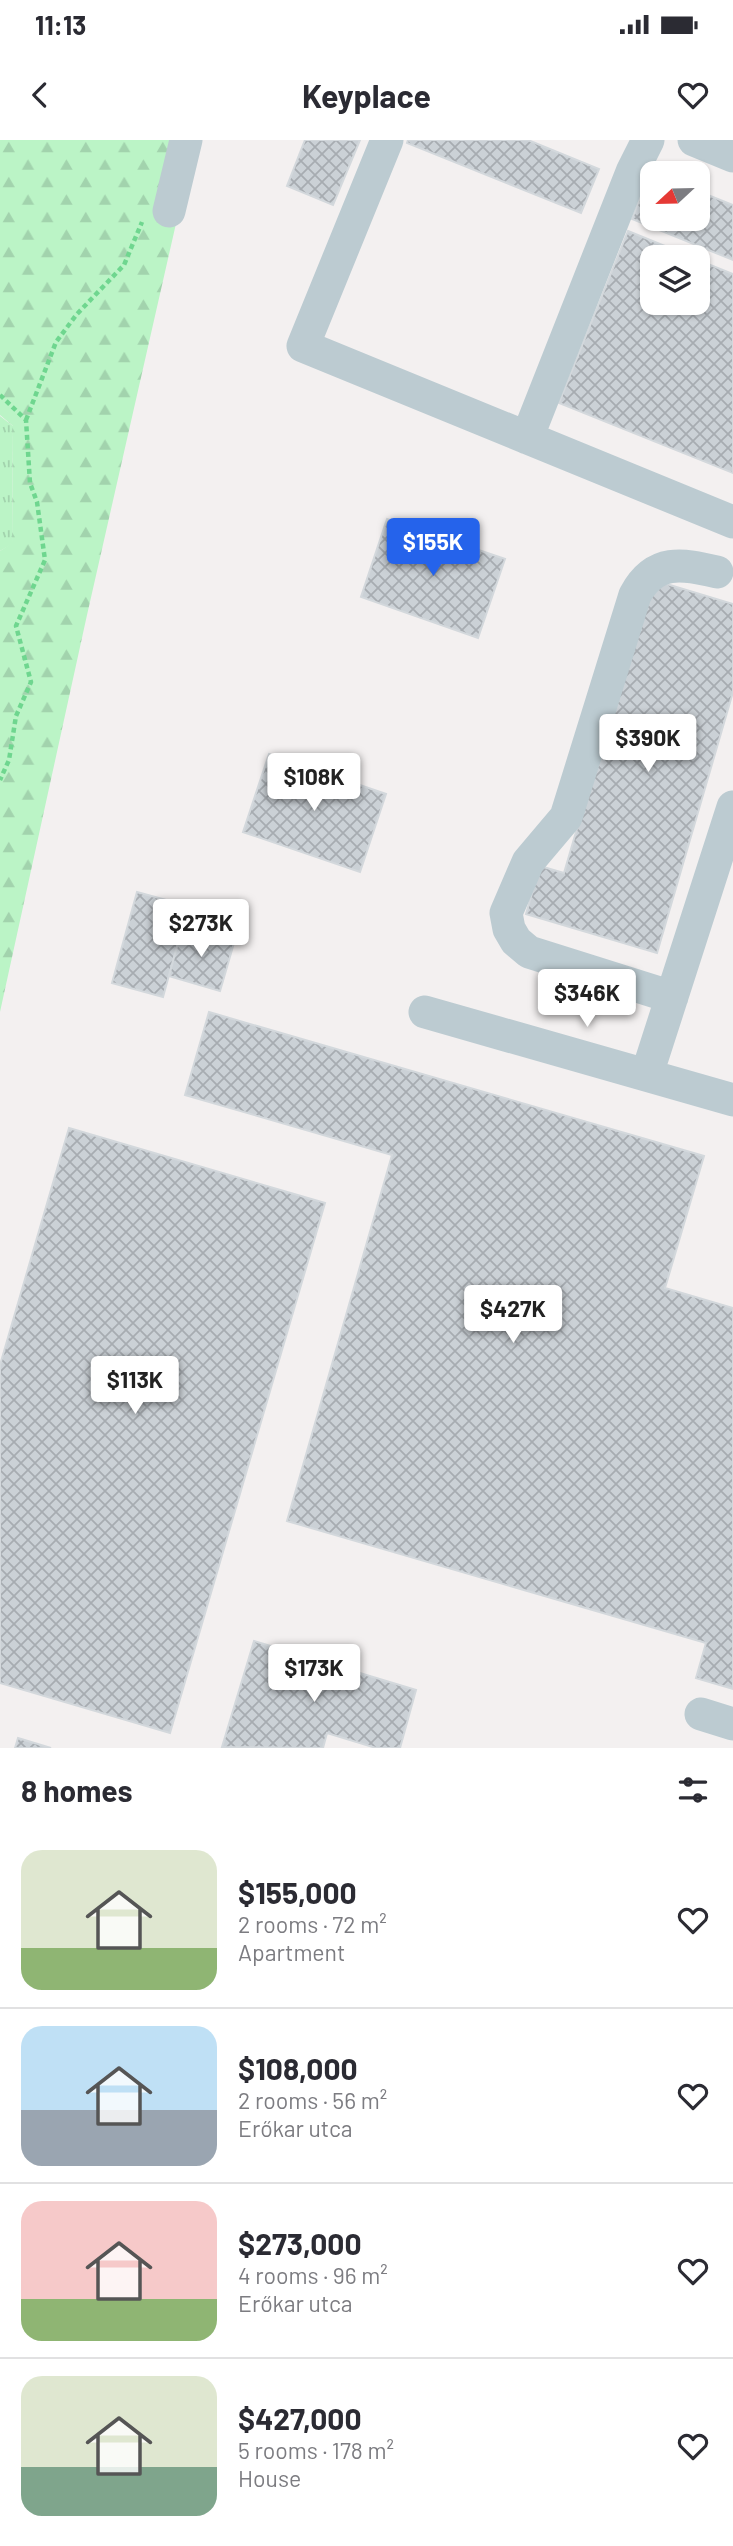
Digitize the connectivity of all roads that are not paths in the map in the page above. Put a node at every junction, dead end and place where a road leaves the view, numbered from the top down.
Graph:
1 (186, 140) edge
2 (387, 140) edge
3 (648, 140) edge
4 (694, 140) edge
5 (733, 156) edge
6 (156, 214) road end
7 (527, 438) junction
8 (733, 522) edge
9 (717, 572) dead end
10 (733, 807) edge
11 (672, 997) junction
12 (425, 1012) dead end
13 (646, 1074) junction
14 (733, 1100) edge

1 - 6 street
2 - 7 street
3 - 7 street
4 - 5 street
7 - 8 street
9 - 11 street
10 - 11 street
11 - 13 street
12 - 13 street
13 - 14 street

